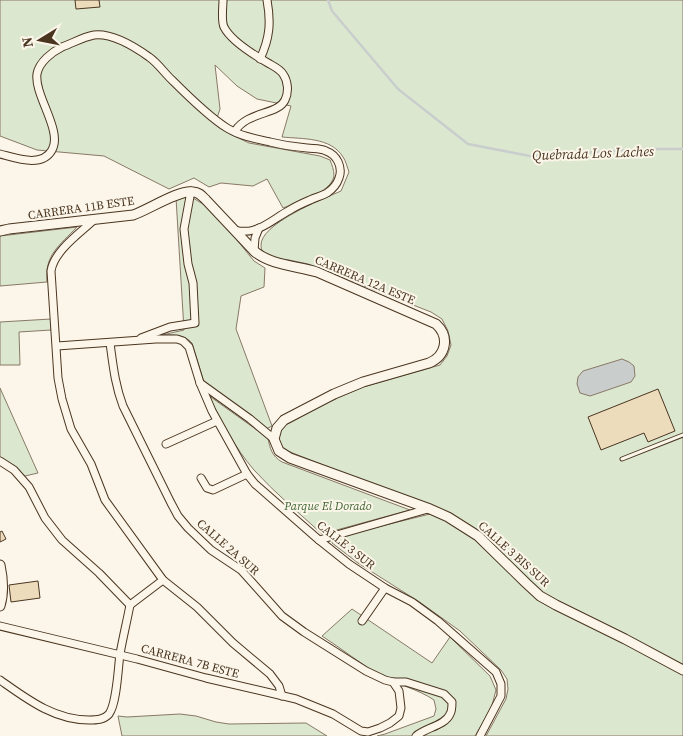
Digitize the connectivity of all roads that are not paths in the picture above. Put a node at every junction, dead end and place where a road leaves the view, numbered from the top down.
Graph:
1 (222, 0) edge
2 (267, 0) edge
3 (260, 59) junction
4 (235, 131) junction
5 (0, 154) edge
6 (190, 191) junction
7 (94, 220) junction
8 (259, 228) junction
9 (235, 230) junction
10 (0, 232) edge
11 (254, 251) junction
12 (131, 340) junction
13 (110, 343) junction
14 (57, 346) junction
15 (200, 383) junction
16 (217, 421) junction
17 (683, 435) edge
18 (274, 439) junction
19 (166, 444) dead end
20 (622, 459) dead end
21 (0, 461) edge
22 (247, 474) junction
23 (201, 478) dead end
24 (428, 509) junction
25 (319, 540) junction
26 (0, 566) edge
27 (163, 580) junction
28 (385, 588) junction
29 (130, 605) junction
30 (0, 606) edge
31 (362, 621) dead end
32 (0, 626) edge
33 (120, 655) junction
34 (683, 670) edge
35 (0, 680) edge
36 (393, 682) junction
37 (282, 696) junction
38 (416, 736) edge
39 (480, 736) edge

1 - 3 street
2 - 3 street
3 - 4 street
4 - 5 street
4 - 8 street
6 - 7 street, CARRERA 11B ESTE
6 - 9 street, CARRERA 12A ESTE
6 - 12 street
7 - 10 street, CARRERA 11B ESTE
7 - 14 street
8 - 9 street
8 - 11 street
9 - 11 street, CARRERA 12A ESTE
11 - 18 street, CARRERA 12A ESTE
12 - 13 street
12 - 15 street, CALLE 3 SUR
13 - 14 street
13 - 36 street, CALLE 2A SUR
14 - 27 street
15 - 16 street, CALLE 3 SUR
15 - 18 street
16 - 19 street
16 - 22 street, CALLE 3 SUR
17 - 20 lane
18 - 24 street, CALLE 3 BIS SUR
21 - 29 street
22 - 23 street
22 - 25 street, CALLE 3 SUR
24 - 25 street
24 - 34 street, CALLE 3 BIS SUR
25 - 28 street, CALLE 3 SUR
26 - 30 street
27 - 29 street
27 - 37 street
28 - 31 street
28 - 39 street, CALLE 3 SUR
29 - 33 street
32 - 33 street, CARRERA 7B ESTE
33 - 35 street
33 - 37 street, CARRERA 7B ESTE
36 - 37 street, CARRERA 7B ESTE
36 - 38 street, CALLE 2A SUR

